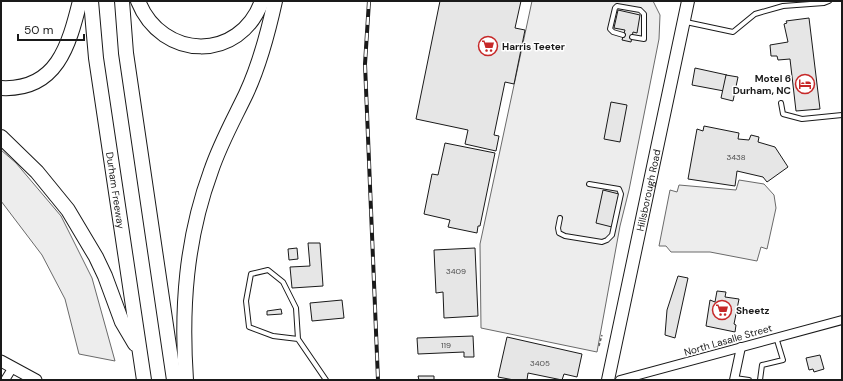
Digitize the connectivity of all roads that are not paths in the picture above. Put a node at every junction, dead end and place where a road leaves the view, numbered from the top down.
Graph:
1 (80, 1) edge
2 (91, 1) edge
3 (122, 1) edge
4 (138, 1) edge
5 (262, 1) edge
6 (275, 1) edge
7 (688, 1) edge
8 (829, 1) edge
9 (683, 22) junction
10 (624, 35) dead end
11 (632, 37) dead end
12 (1, 88) edge
13 (781, 103) dead end
14 (842, 115) edge
15 (1, 137) edge
16 (589, 184) dead end
17 (560, 218) dead end
18 (842, 320) edge
19 (776, 337) junction
20 (298, 339) junction
21 (741, 347) junction
22 (140, 352) junction
23 (1, 361) edge
24 (13, 367) junction
25 (735, 379) edge
26 (5, 380) edge
27 (36, 380) edge
28 (144, 380) edge
29 (174, 380) edge
30 (186, 380) edge
31 (326, 380) edge
32 (608, 380) edge
33 (620, 380) edge
34 (749, 380) edge
35 (760, 380) edge

1 - 12 highway
2 - 22 highway, Durham Freeway
3 - 29 highway
4 - 5 highway
6 - 30 highway
7 - 9 main road, Hillsborough Road
8 - 9 lane
9 - 32 main road, Hillsborough Road
10 - 11 lane
13 - 14 lane
15 - 22 highway
16 - 17 lane
18 - 19 street, North Lasalle Street
19 - 21 street, North Lasalle Street
19 - 35 lane
20 - 20 lane
20 - 31 lane
21 - 25 street
21 - 33 street, North Lasalle Street
22 - 28 highway, Durham Freeway
23 - 24 street
24 - 26 street
24 - 27 street
25 - 34 lane

